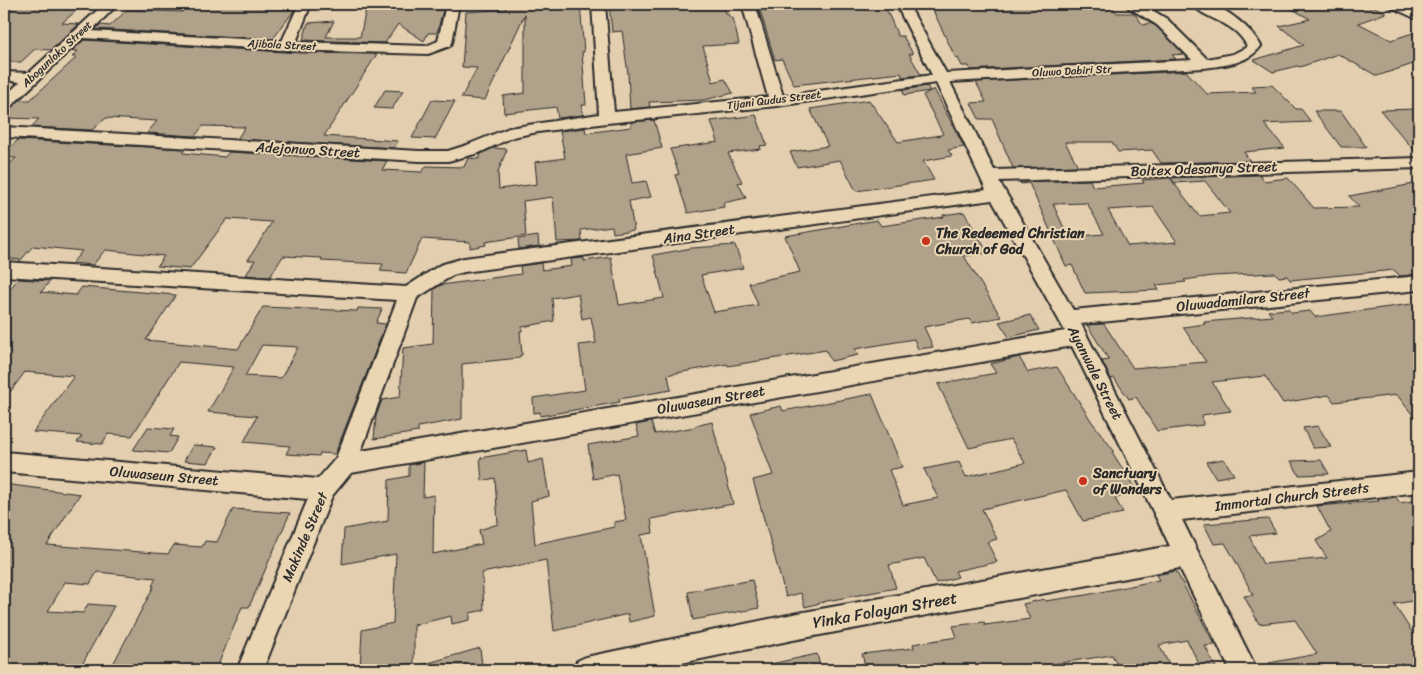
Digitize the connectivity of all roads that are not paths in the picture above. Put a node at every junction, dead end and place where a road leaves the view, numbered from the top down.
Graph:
1 (111, 4) edge
2 (305, 4) edge
3 (452, 4) edge
4 (598, 4) edge
5 (748, 4) edge
6 (902, 4) edge
7 (1133, 4) edge
8 (1199, 4) edge
9 (1396, 4) edge
10 (1419, 16) edge
11 (78, 34) junction
12 (287, 46) junction
13 (1204, 64) junction
14 (4, 76) edge
15 (32, 78) junction
16 (941, 78) junction
17 (777, 101) junction
18 (4, 105) edge
19 (607, 118) junction
20 (4, 132) edge
21 (1419, 163) edge
22 (992, 185) junction
23 (4, 269) edge
24 (1419, 283) edge
25 (409, 294) junction
26 (1067, 318) junction
27 (1078, 337) junction
28 (4, 462) edge
29 (345, 464) junction
30 (1419, 482) edge
31 (323, 490) junction
32 (1166, 511) junction
33 (1186, 555) junction
34 (250, 670) edge
35 (586, 670) edge
36 (1244, 670) edge

1 - 11 street, Abogunloko Street
2 - 12 street
3 - 12 street, Ajibola Street
4 - 19 street
5 - 17 street
6 - 16 street, Ayanwale Street
7 - 13 street
8 - 13 street, Oluwo Dabiri Str
9 - 10 street
11 - 12 street, Ajibola Street
11 - 15 street, Abogunloko Street
13 - 16 street, Oluwo Dabiri Str
14 - 15 street
15 - 18 street, Abogunloko Street
16 - 17 street, Tijani Qudus Street
16 - 22 street, Ayanwale Street
17 - 19 street, Tijani Qudus Street
19 - 20 street, Adejonwo Street
21 - 22 street, Boltex Odesanya Street
22 - 25 street, Aina Street
22 - 26 street, Ayanwale Street
23 - 25 street
24 - 26 street, Oluwadamilare Street
25 - 29 street, Makinde Street
26 - 27 street, Ayanwale Street
27 - 29 street, Oluwaseun Street
27 - 32 street, Ayanwale Street
28 - 31 street, Oluwaseun Street
29 - 31 street, Makinde Street
30 - 32 street, Immortal Church Streets
31 - 34 street, Makinde Street
32 - 33 street, Ayanwale Street
33 - 35 street, Yinka Folayan Street
33 - 36 street, Ayanwale Street

